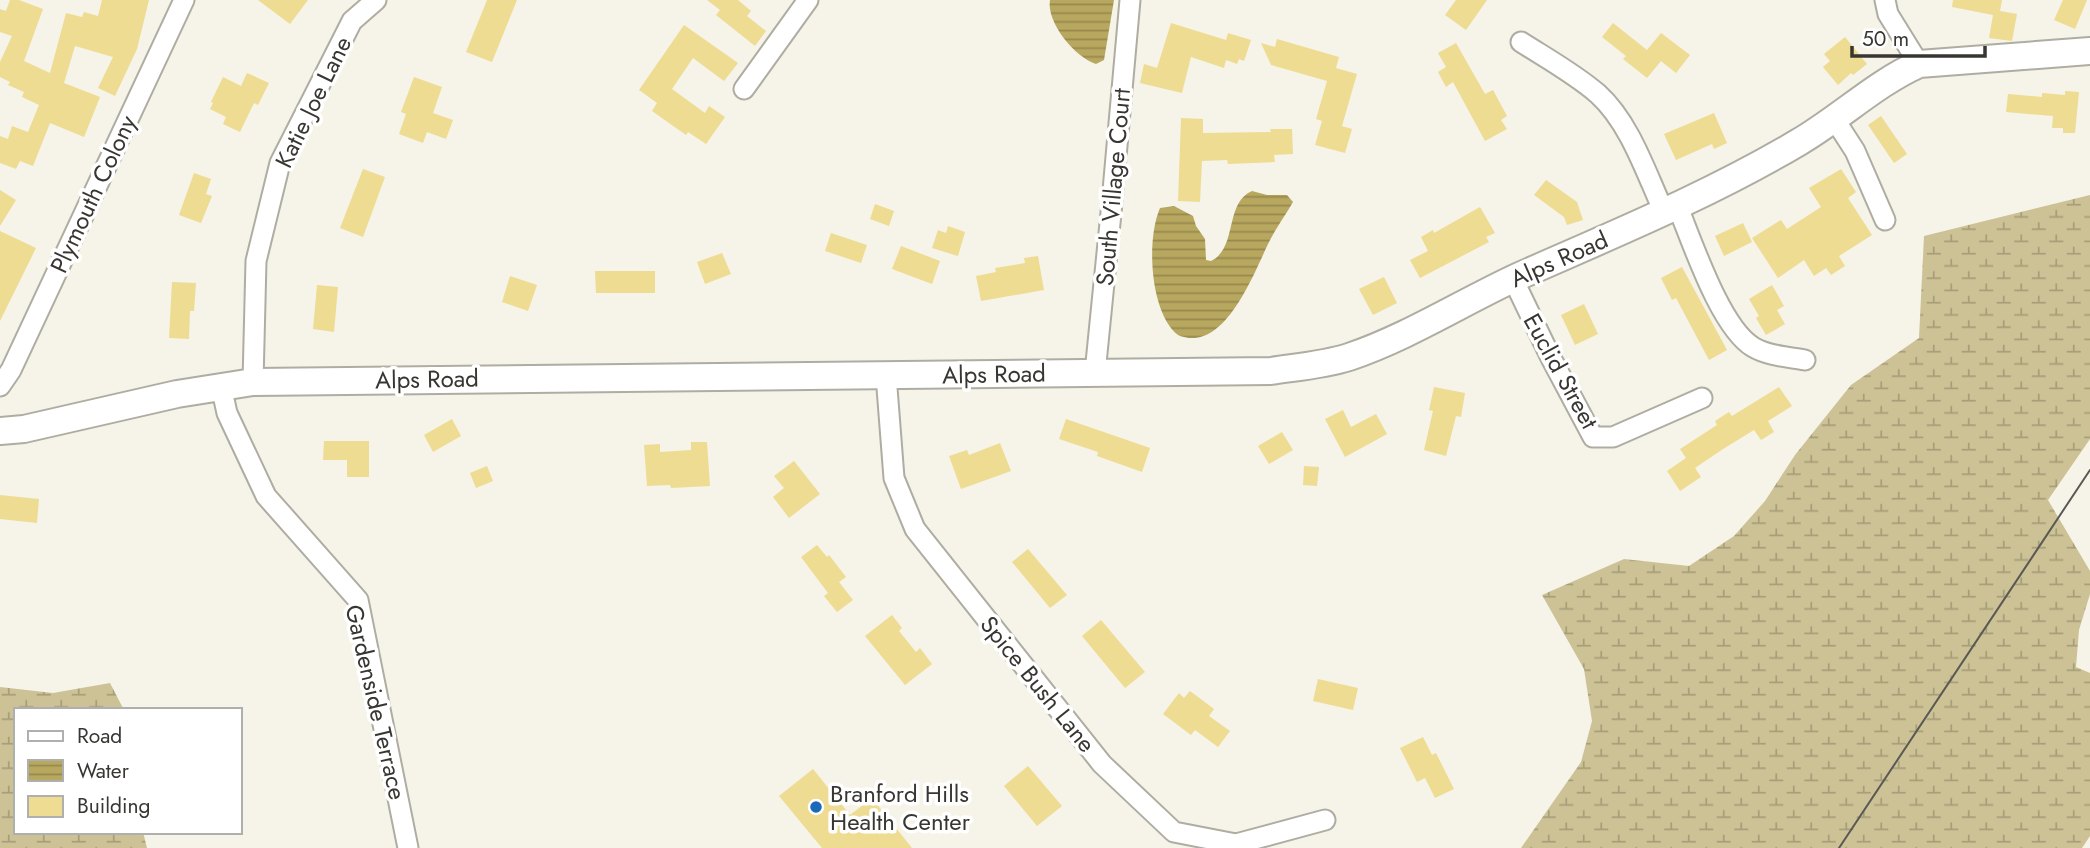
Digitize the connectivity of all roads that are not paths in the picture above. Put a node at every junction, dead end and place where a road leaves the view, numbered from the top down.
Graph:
1 (184, 0) edge
2 (376, 0) edge
3 (808, 0) edge
4 (1130, 0) edge
5 (1885, 0) edge
6 (1521, 42) dead end
7 (2090, 51) edge
8 (1919, 64) junction
9 (744, 89) dead end
10 (1835, 120) junction
11 (1670, 208) junction
12 (1885, 220) dead end
13 (1513, 279) junction
14 (1805, 360) dead end
15 (1095, 373) junction
16 (886, 375) junction
17 (253, 382) junction
18 (0, 386) edge
19 (221, 386) junction
20 (1702, 398) dead end
21 (0, 431) edge
22 (1325, 820) dead end
23 (408, 848) edge

1 - 18 street, Plymouth Colony
2 - 17 street, Katie Joe Lane
3 - 9 street
4 - 15 street, South Village Court
5 - 8 street
6 - 11 street
7 - 8 street
8 - 10 street, Alps Road
10 - 11 street, Alps Road
10 - 12 street
11 - 13 street, Alps Road
11 - 14 street
13 - 15 street, Alps Road
13 - 20 street, Euclid Street
15 - 16 street, Alps Road
16 - 17 street, Alps Road
16 - 22 street, Spice Bush Lane
17 - 19 street, Alps Road
19 - 21 street, Alps Road
19 - 23 street, Gardenside Terrace

